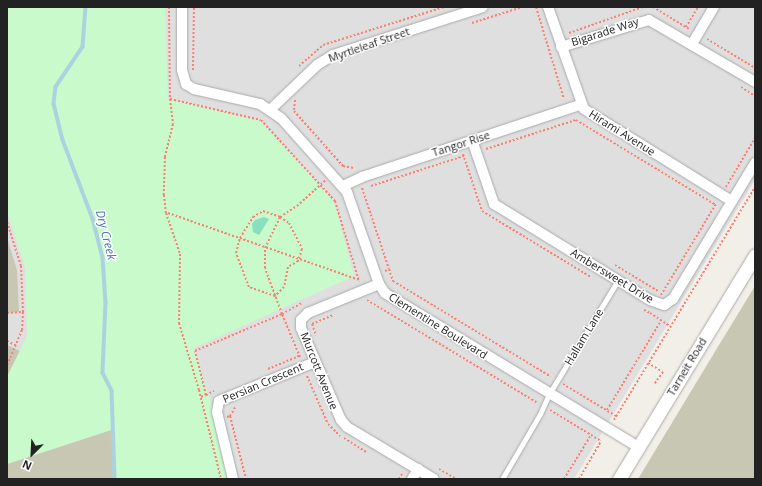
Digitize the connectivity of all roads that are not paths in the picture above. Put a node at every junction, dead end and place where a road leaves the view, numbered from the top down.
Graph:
1 (182, 7) edge
2 (483, 7) edge
3 (548, 7) edge
4 (714, 7) edge
5 (692, 44) junction
6 (561, 47) junction
7 (755, 82) edge
8 (580, 105) junction
9 (271, 109) junction
10 (472, 140) junction
11 (755, 163) edge
12 (343, 186) junction
13 (732, 201) junction
14 (755, 255) edge
15 (377, 280) junction
16 (618, 280) junction
17 (315, 362) junction
18 (549, 394) junction
19 (638, 448) junction
20 (418, 469) junction
21 (234, 479) edge
22 (412, 479) edge
23 (434, 479) edge
24 (502, 479) edge
25 (619, 479) edge

1 - 9 street, Clementine Boulevard
2 - 9 street, Myrtleleaf Street
3 - 6 street, Hirami Avenue
4 - 5 street
5 - 6 street, Bigarade Way
5 - 7 street, Bigarade Way
6 - 8 street, Hirami Avenue
8 - 10 street, Tangor Rise
8 - 13 street, Hirami Avenue
9 - 12 street, Clementine Boulevard
10 - 12 street, Tangor Rise
10 - 16 street, Ambersweet Drive
11 - 13 street, Ambersweet Drive
12 - 15 street, Clementine Boulevard
13 - 16 street, Ambersweet Drive
14 - 19 street, Tarneit Road
15 - 17 street, Murcott Avenue
15 - 18 street, Clementine Boulevard
16 - 18 lane, Hallam Lane
17 - 20 street, Murcott Avenue
17 - 21 street, Persian Crescent
18 - 19 street, Clementine Boulevard
18 - 24 lane, Hallam Lane
19 - 25 street, Tarneit Road
20 - 22 street
20 - 23 street, Murcott Avenue

